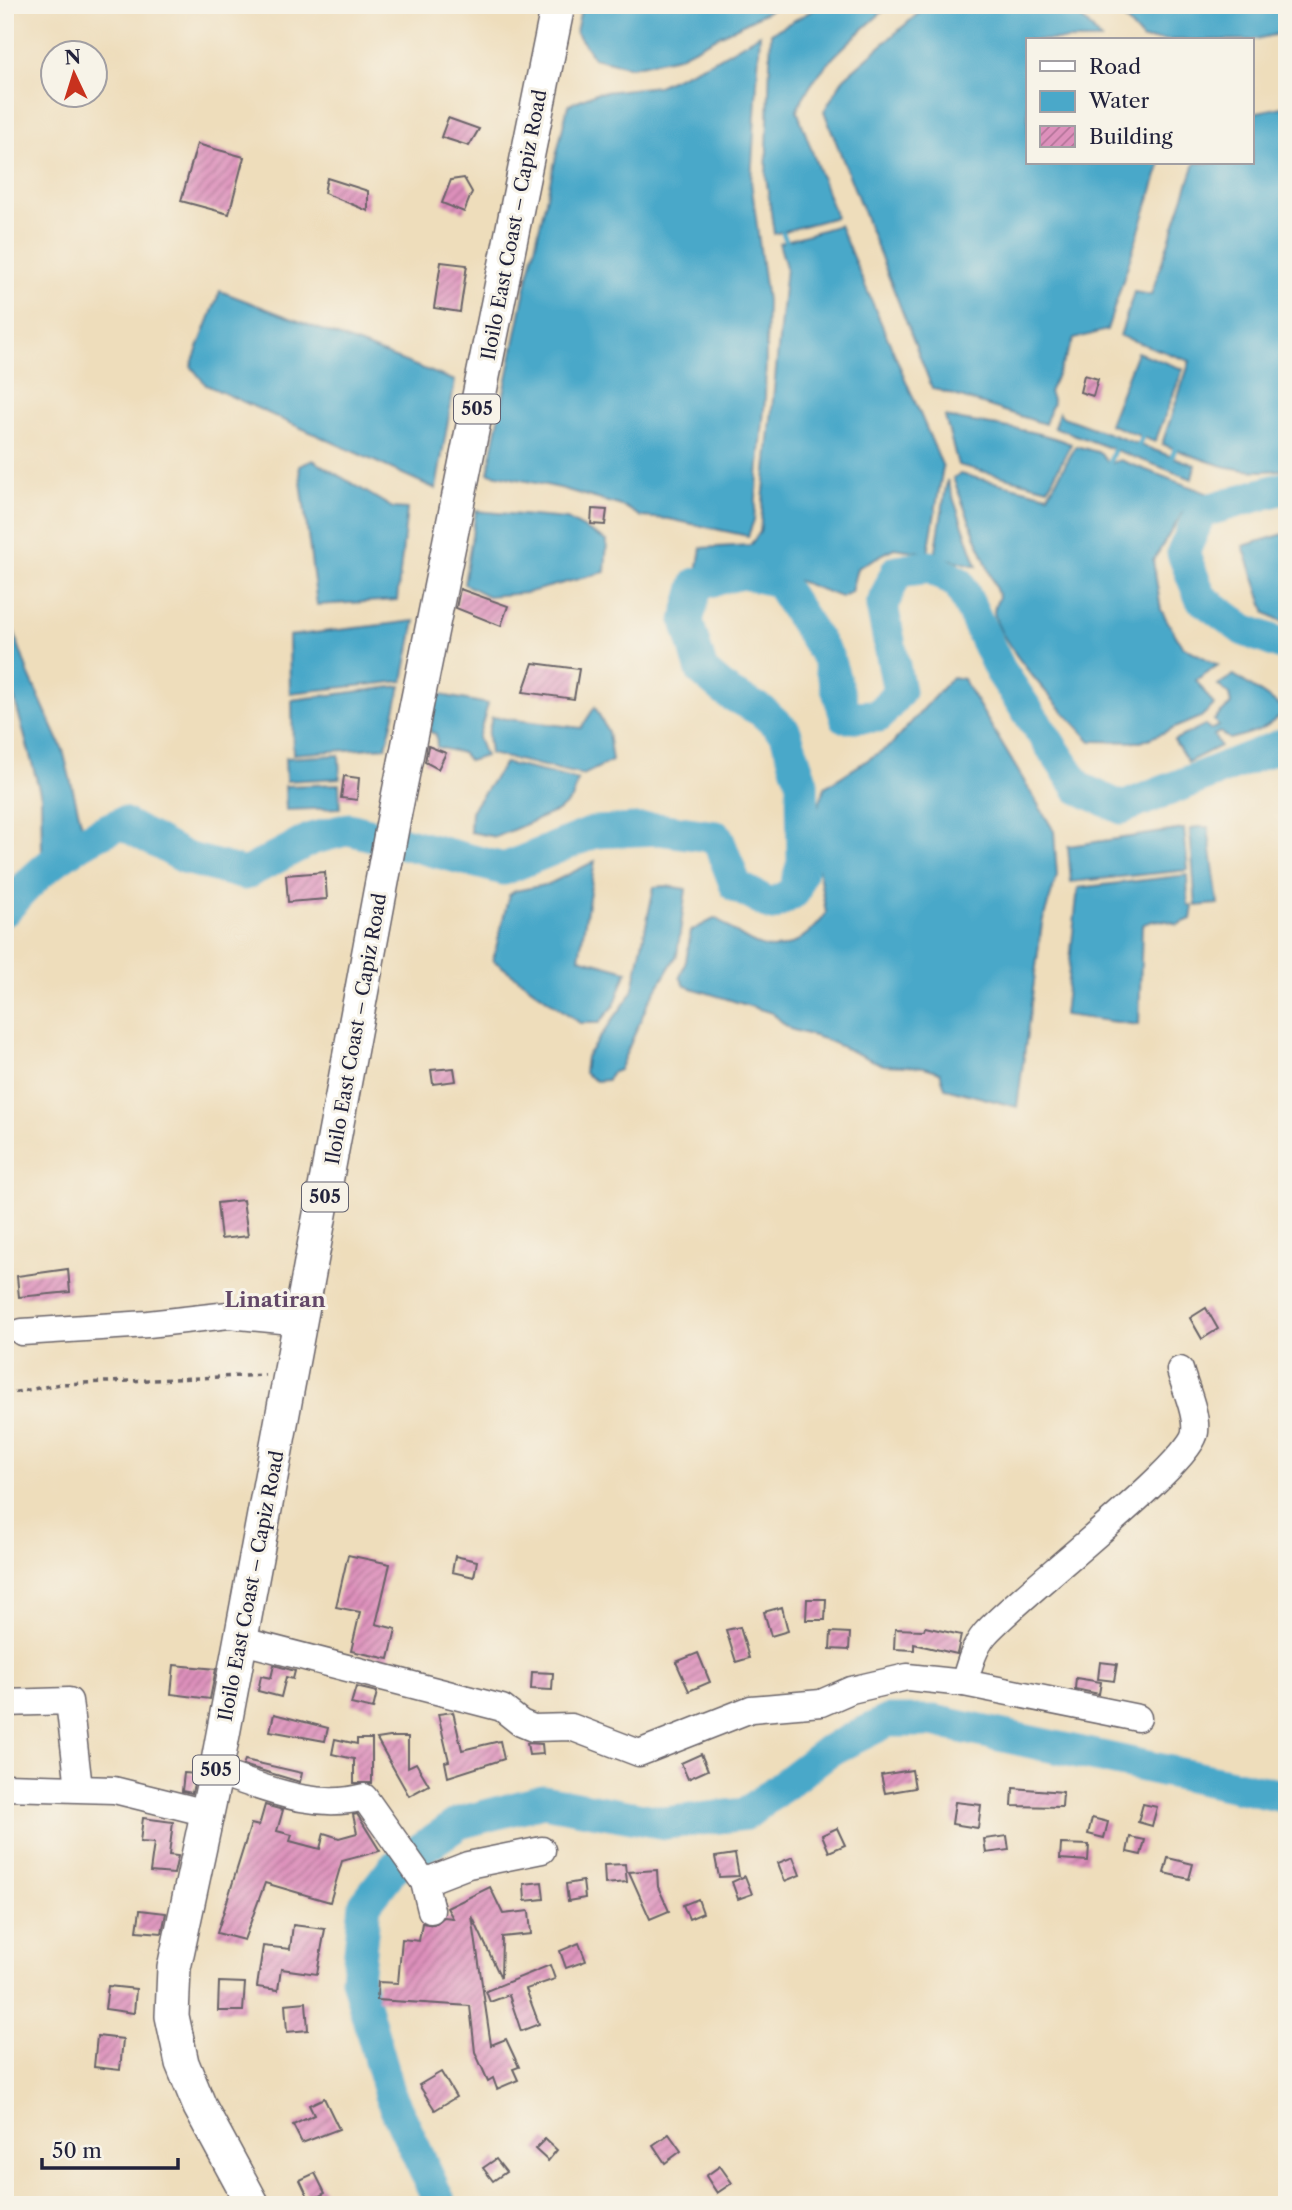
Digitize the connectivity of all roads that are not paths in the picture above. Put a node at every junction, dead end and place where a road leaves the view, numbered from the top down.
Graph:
1 (558, 5) edge
2 (302, 1322) junction
3 (22, 1332) dead end
4 (1180, 1370) dead end
5 (239, 1640) junction
6 (964, 1683) junction
7 (5, 1703) edge
8 (1138, 1718) dead end
9 (216, 1772) junction
10 (5, 1787) edge
11 (79, 1788) junction
12 (207, 1814) junction
13 (542, 1850) dead end
14 (417, 1873) junction
15 (431, 1910) dead end
16 (253, 2205) edge

1 - 2 main road, Iloilo East Coast – Capiz Road / 505
2 - 3 street
2 - 5 main road, Iloilo East Coast – Capiz Road / 505
4 - 6 street
5 - 6 street
5 - 9 main road, Iloilo East Coast – Capiz Road / 505
6 - 8 street
7 - 11 street
9 - 12 main road, Iloilo East Coast – Capiz Road / 505
9 - 14 street
10 - 11 street
11 - 12 street
12 - 16 main road, Iloilo East Coast – Capiz Road / 505
13 - 14 street
14 - 15 street

